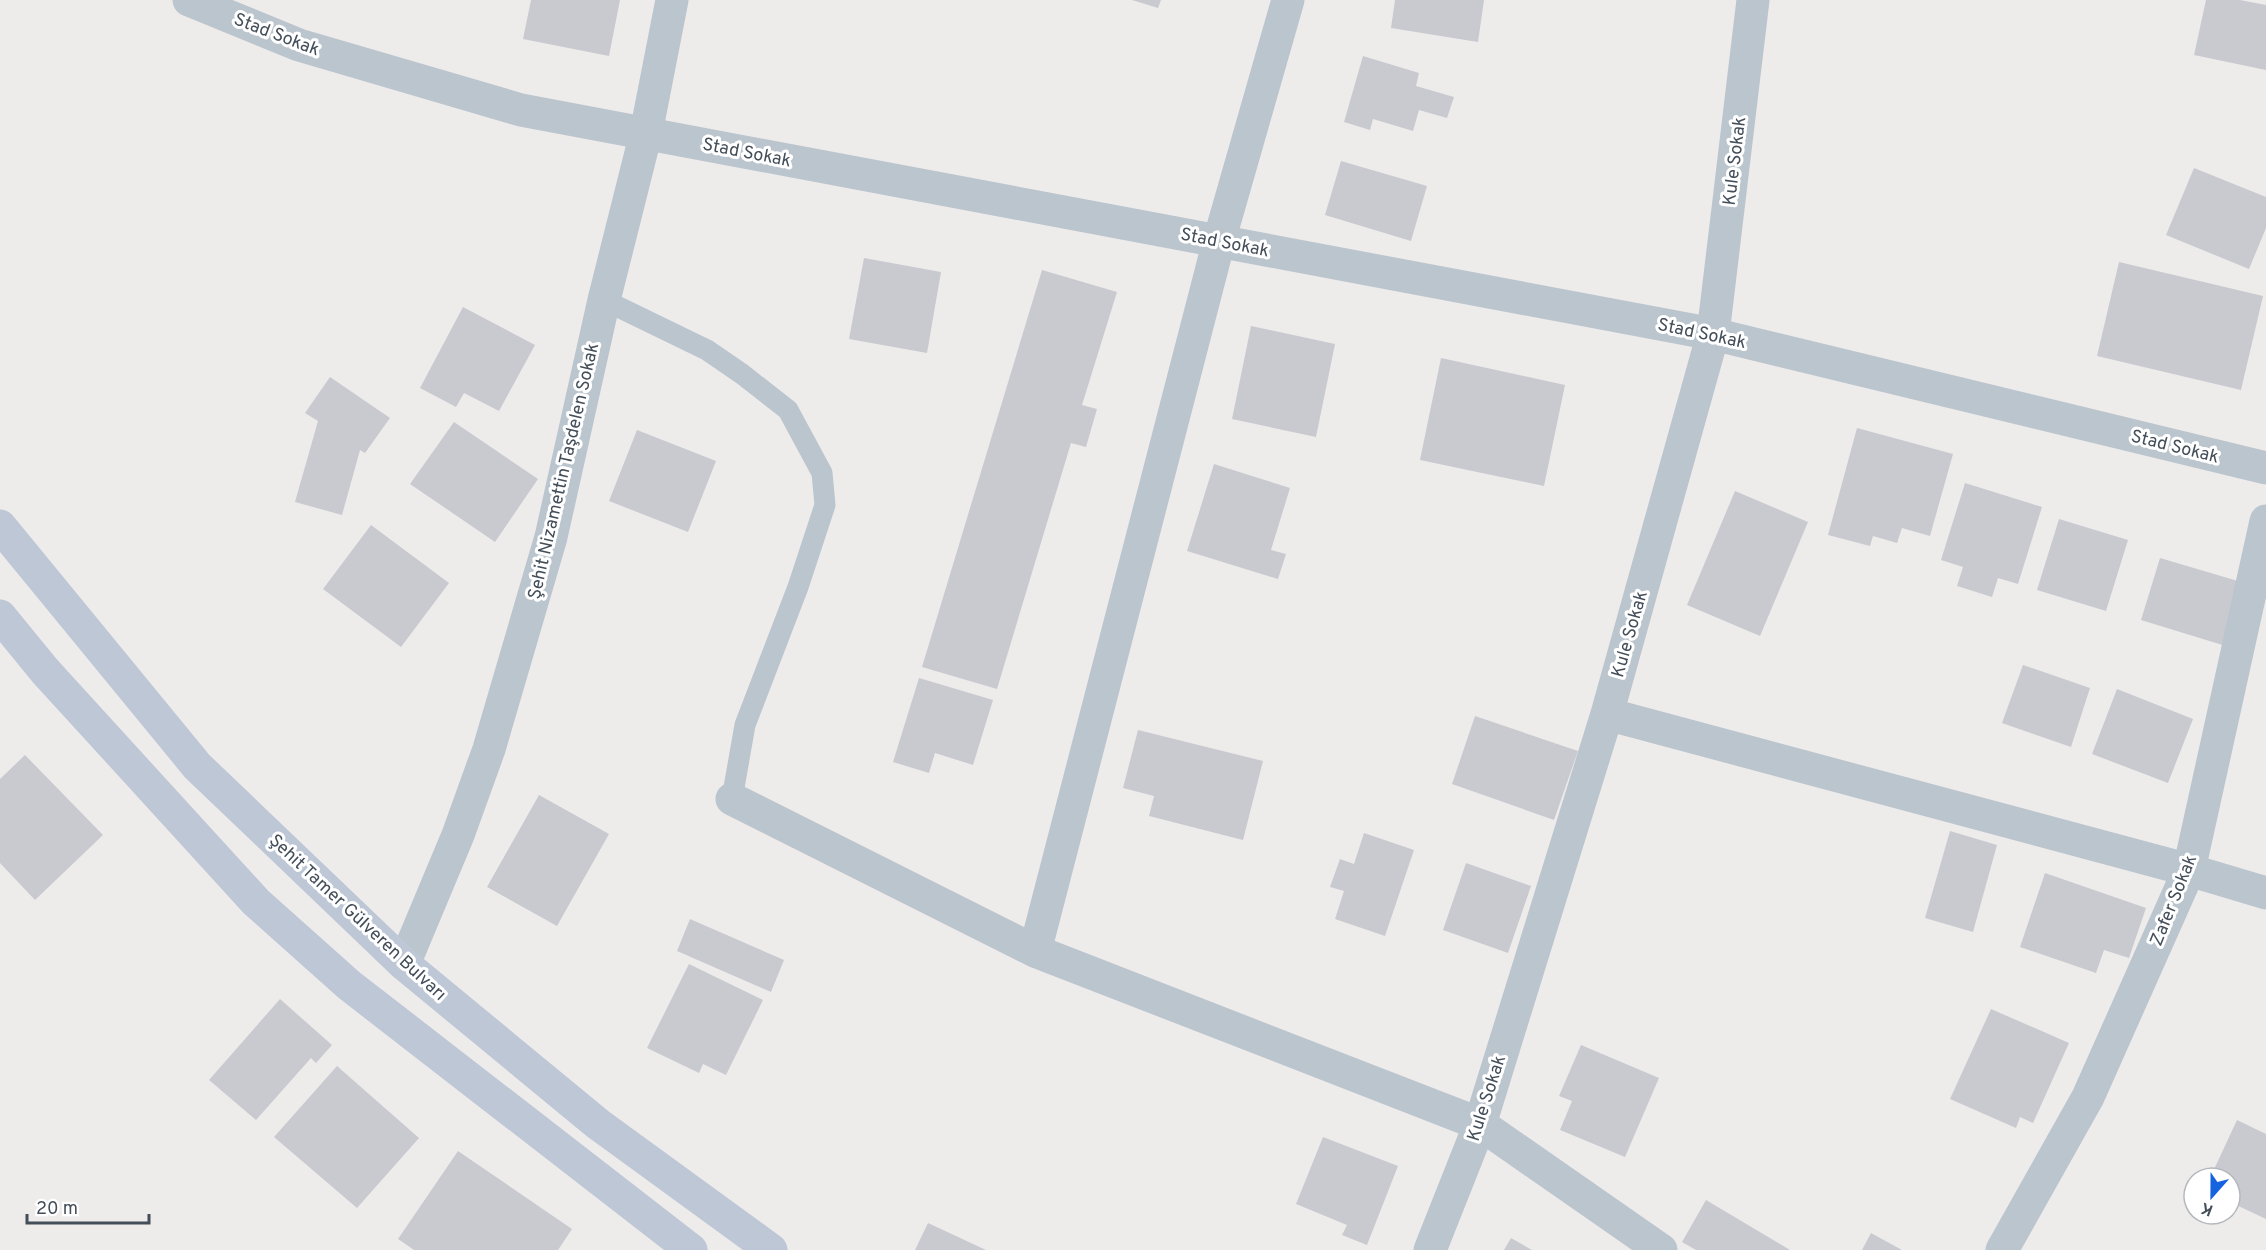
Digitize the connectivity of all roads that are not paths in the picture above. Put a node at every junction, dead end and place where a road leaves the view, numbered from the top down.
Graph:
1 (189, 0) edge
2 (672, 0) edge
3 (1288, 0) edge
4 (1753, 0) edge
5 (646, 133) junction
6 (1219, 241) junction
7 (604, 300) junction
8 (1713, 334) junction
9 (2266, 468) edge
10 (2266, 521) edge
11 (0, 526) edge
12 (0, 616) edge
13 (1607, 714) junction
14 (732, 799) joint
15 (2189, 870) junction
16 (2266, 893) edge
17 (1035, 951) junction
18 (404, 964) junction
19 (1480, 1124) junction
20 (691, 1250) edge
21 (771, 1250) edge
22 (1430, 1250) edge
23 (1661, 1250) edge
24 (2002, 1250) edge

1 - 5 street, Stad Sokak
2 - 5 street, Şehit Nizamettin Taşdelen Sokak
3 - 6 street
4 - 8 street, Kule Sokak
5 - 6 street, Stad Sokak
5 - 7 street, Şehit Nizamettin Taşdelen Sokak
6 - 8 street, Stad Sokak
6 - 17 street
7 - 14 lane
7 - 18 street, Şehit Nizamettin Taşdelen Sokak
8 - 9 street, Stad Sokak
8 - 13 street, Kule Sokak
10 - 15 street, Zafer Sokak
11 - 18 main road, Şehit Tamer Gülveren Bulvarı
12 - 20 main road
13 - 15 street
13 - 19 street, Kule Sokak
14 - 17 street
15 - 16 street
15 - 24 street, Zafer Sokak
17 - 19 street
18 - 21 main road, Şehit Tamer Gülveren Bulvarı
19 - 22 street, Kule Sokak
19 - 23 street

